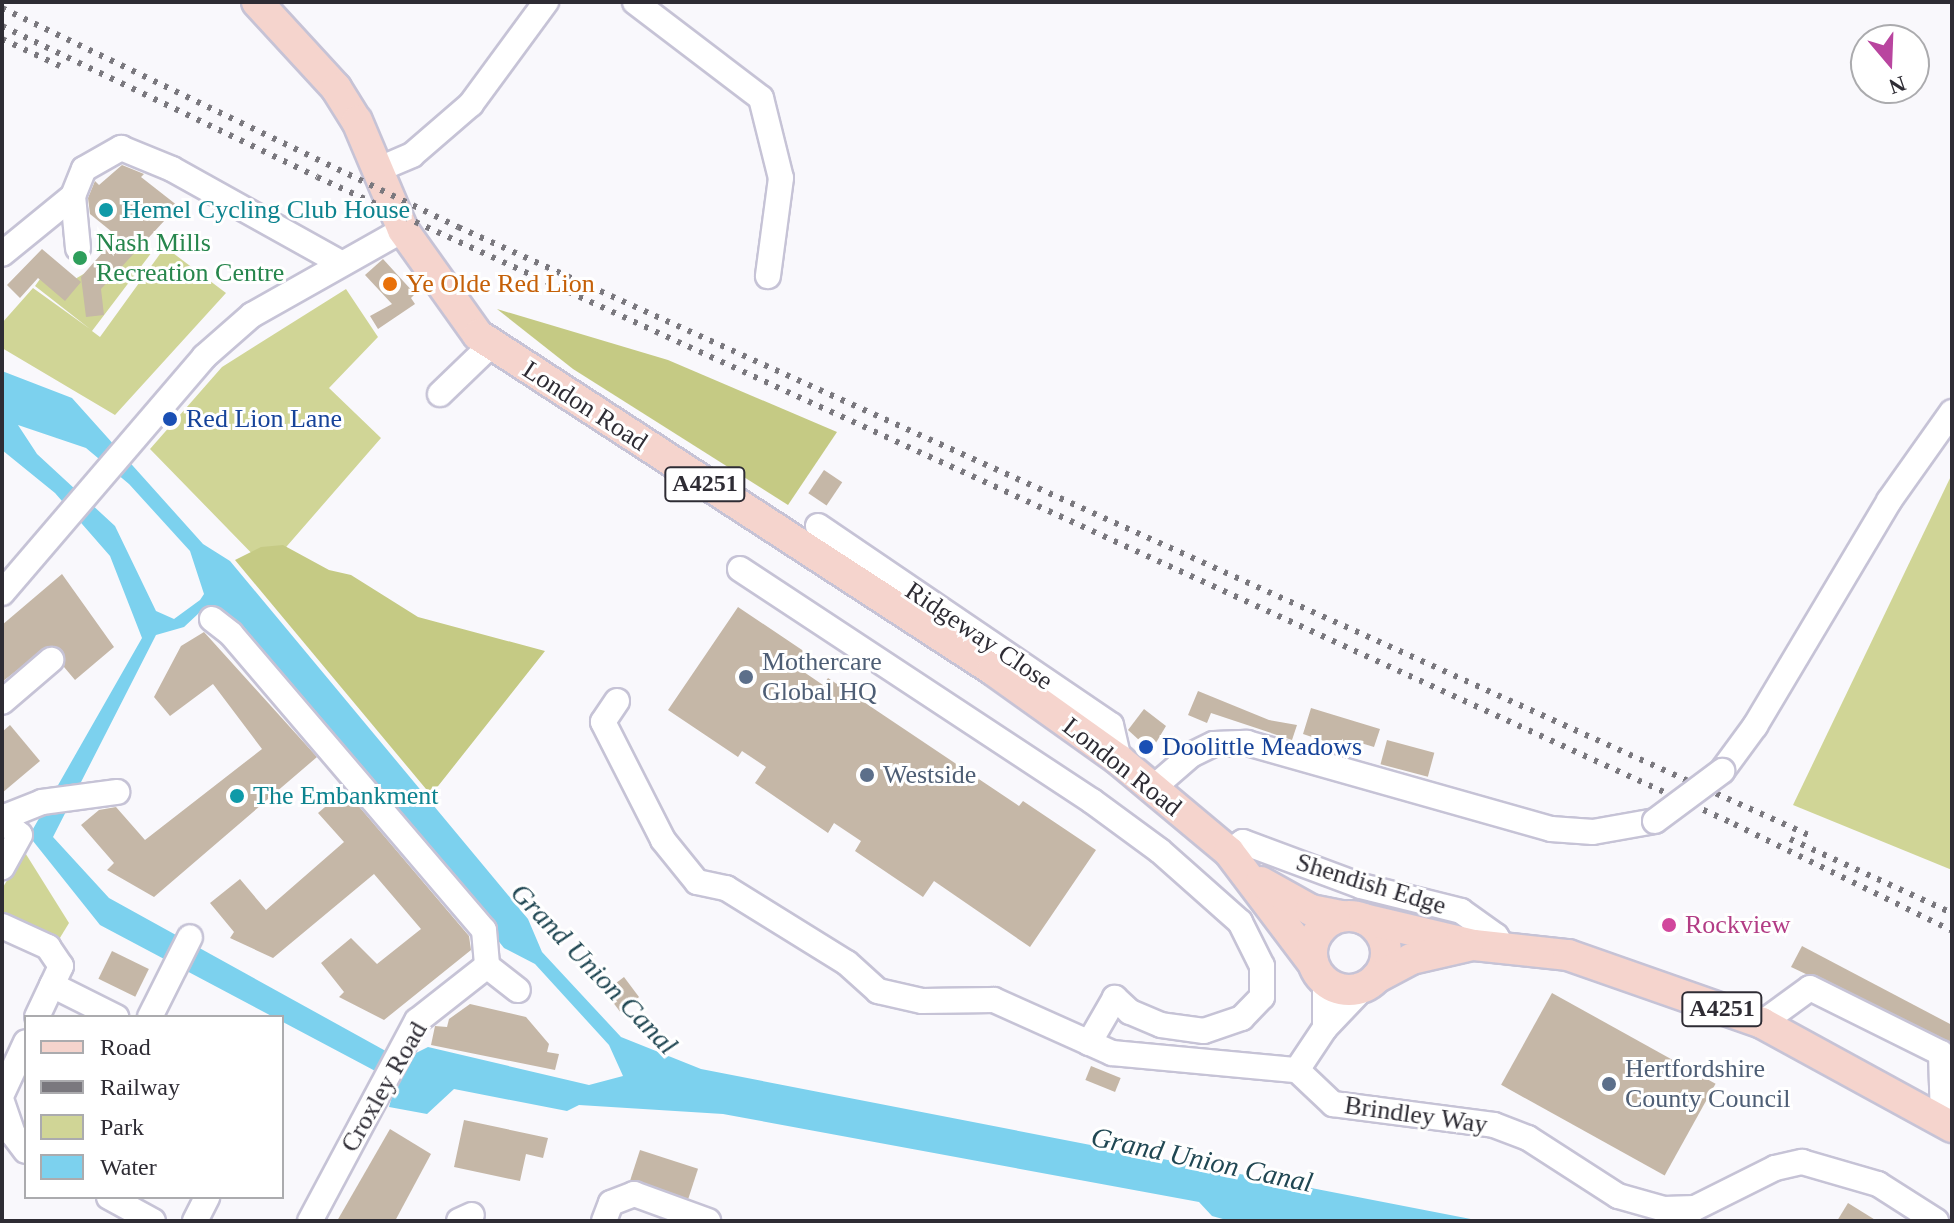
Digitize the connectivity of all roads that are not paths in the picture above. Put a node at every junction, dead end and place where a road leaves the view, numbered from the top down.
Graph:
1 (257, 2) edge
2 (546, 2) edge
3 (635, 2) edge
4 (377, 170) junction
5 (73, 196) junction
6 (403, 230) junction
7 (78, 248) dead end
8 (2, 254) edge
9 (339, 262) junction
10 (768, 276) dead end
11 (491, 345) junction
12 (440, 394) dead end
13 (1952, 412) edge
14 (818, 526) dead end
15 (740, 569) dead end
16 (2, 593) edge
17 (212, 619) dead end
18 (51, 660) dead end
19 (617, 701) dead end
20 (2, 702) edge
21 (1119, 760) junction
22 (1153, 788) junction
23 (117, 792) dead end
24 (2, 819) edge
25 (1229, 852) junction
26 (2, 867) edge
27 (1252, 877) junction
28 (1353, 917) junction
29 (2, 926) edge
30 (190, 937) dead end
31 (1474, 945) junction
32 (1504, 949) junction
33 (487, 966) junction
34 (1319, 972) junction
35 (1370, 982) junction
36 (52, 985) junction
37 (518, 990) dead end
38 (38, 1015) edge
39 (112, 1015) edge
40 (151, 1015) edge
41 (1762, 1023) junction
42 (1325, 1028) junction
43 (1089, 1043) junction
44 (24, 1046) edge
45 (1297, 1070) junction
46 (2, 1094) edge
47 (2, 1102) edge
48 (1948, 1125) edge
49 (24, 1148) edge
50 (113, 1199) edge
51 (206, 1199) edge
52 (153, 1221) edge
53 (195, 1221) edge
54 (310, 1221) edge
55 (604, 1221) edge
56 (708, 1221) edge
57 (1936, 1221) edge

1 - 4 main road, London Road / A4251
2 - 4 street
3 - 10 street
4 - 6 main road, London Road / A4251
5 - 7 street
5 - 8 street
5 - 9 street
6 - 9 street
6 - 11 main road, London Road / A4251
9 - 16 street
11 - 12 street
11 - 21 main road, London Road / A4251
13 - 22 street, bridge
14 - 21 street, Ridgeway Close
15 - 43 street
17 - 33 street
18 - 20 street
19 - 43 street
21 - 22 main road, London Road / A4251
22 - 25 main road, London Road / A4251
23 - 24 street
24 - 26 street
25 - 27 main road, London Road / A4251
25 - 32 street, Shendish Edge
27 - 28 main road, London Road / A4251
27 - 34 main road, London Road / A4251
28 - 31 main road, London Road / A4251
28 - 34 main road
28 - 35 main road
29 - 36 street
30 - 40 street
31 - 32 main road, London Road / A4251
31 - 35 main road, London Road / A4251
32 - 41 main road, London Road / A4251
33 - 37 street
33 - 54 street, Croxley Road
34 - 35 main road
34 - 42 street
35 - 42 street
36 - 38 street
36 - 39 street
41 - 48 main road, London Road / A4251
41 - 48 street
42 - 45 street
43 - 45 street
44 - 46 street
45 - 57 street, Brindley Way
47 - 49 street
50 - 52 street
51 - 53 street
55 - 56 street

